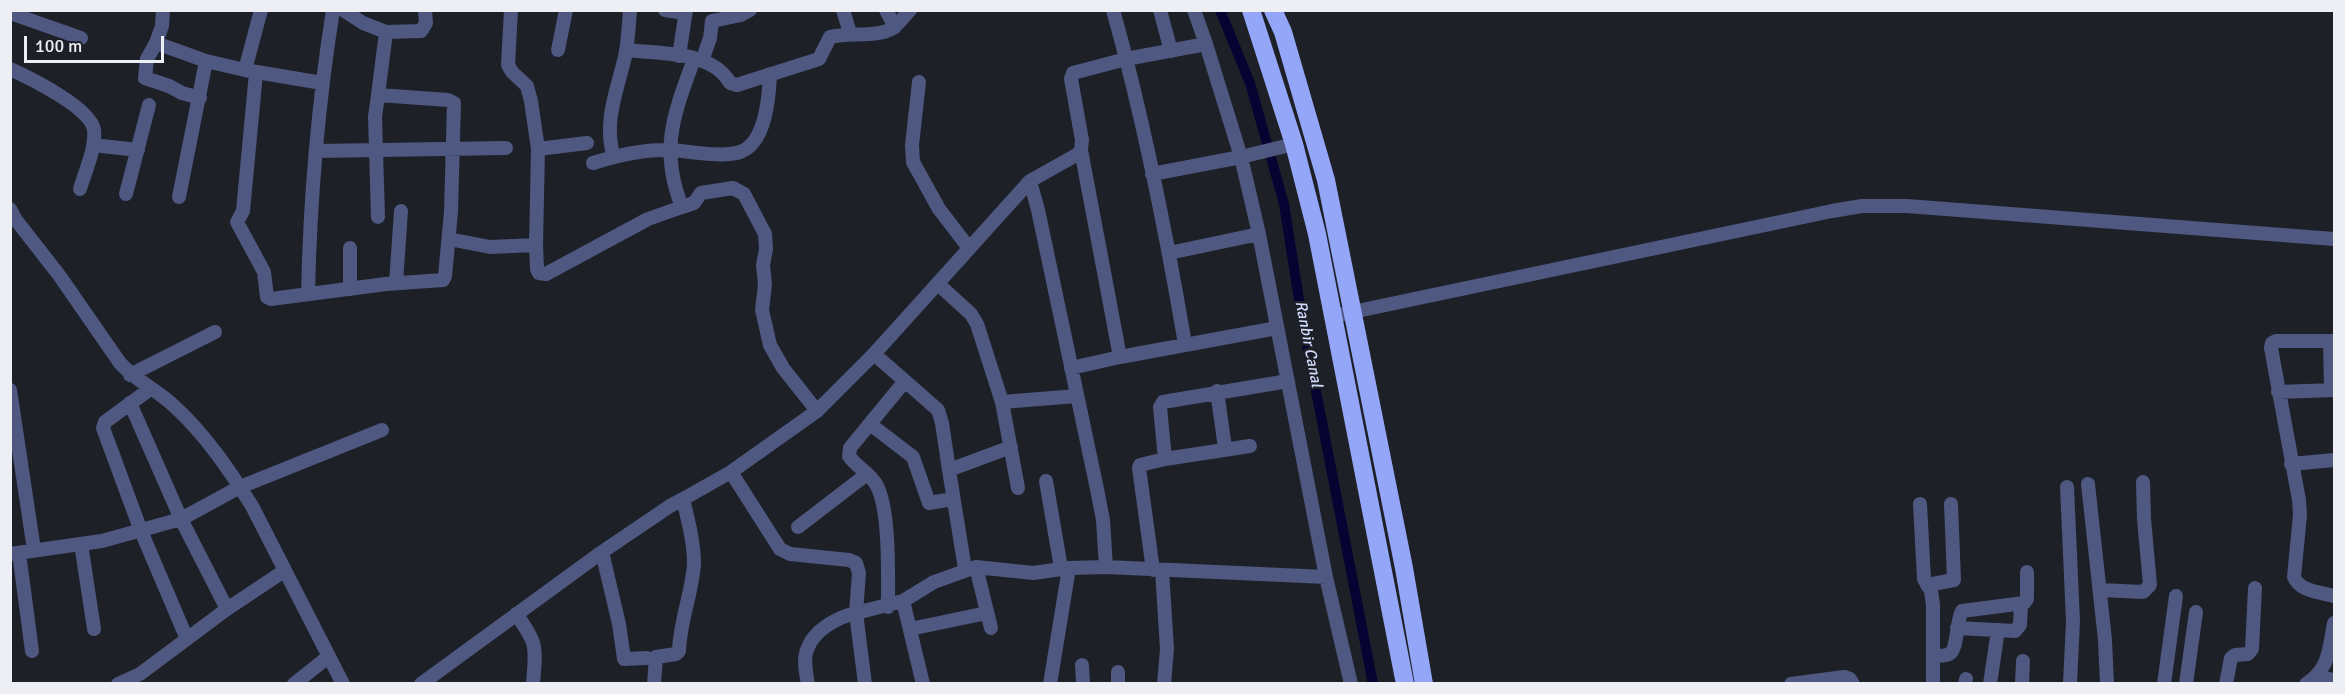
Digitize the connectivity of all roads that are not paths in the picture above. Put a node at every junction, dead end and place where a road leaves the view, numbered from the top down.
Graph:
1 (163, 10) edge
2 (261, 10) edge
3 (333, 10) edge
4 (343, 10) edge
5 (426, 10) edge
6 (511, 10) edge
7 (566, 10) edge
8 (630, 10) edge
9 (665, 10) edge
10 (750, 10) edge
11 (843, 10) edge
12 (886, 10) edge
13 (910, 10) edge
14 (1113, 10) edge
15 (1160, 10) edge
16 (1194, 10) edge
17 (1251, 10) edge
18 (1273, 10) edge
19 (685, 12) edge
20 (10, 13) edge
21 (895, 27) junction
22 (386, 32) junction
23 (850, 33) junction
24 (81, 38) dead end
25 (156, 43) junction
26 (1206, 44) junction
27 (558, 50) dead end
28 (626, 50) junction
29 (1171, 51) junction
30 (679, 56) junction
31 (1126, 59) junction
32 (206, 60) junction
33 (698, 60) junction
34 (10, 69) edge
35 (251, 71) junction
36 (770, 74) junction
37 (322, 82) junction
38 (919, 82) dead end
39 (378, 95) junction
40 (200, 98) junction
41 (149, 105) dead end
42 (587, 143) dead end
43 (93, 145) junction
44 (1287, 146) junction
45 (506, 148) dead end
46 (453, 149) junction
47 (538, 149) junction
48 (138, 150) junction
49 (377, 150) junction
50 (670, 150) junction
51 (1081, 150) junction
52 (316, 151) junction
53 (614, 157) junction
54 (1241, 157) junction
55 (593, 163) dead end
56 (1152, 174) junction
57 (1030, 181) junction
58 (80, 189) dead end
59 (126, 195) dead end
60 (179, 197) dead end
61 (682, 207) junction
62 (10, 209) edge
63 (401, 211) dead end
64 (378, 218) dead end
65 (1259, 234) junction
66 (449, 239) junction
67 (2334, 240) edge
68 (536, 245) junction
69 (350, 248) dead end
70 (969, 248) junction
71 (1169, 253) junction
72 (396, 283) junction
73 (938, 284) junction
74 (350, 289) junction
75 (308, 294) junction
76 (1353, 312) junction
77 (1332, 316) junction
78 (1277, 328) junction
79 (215, 332) dead end
80 (2332, 340) edge
81 (1185, 344) junction
82 (874, 354) junction
83 (1120, 357) junction
84 (1071, 368) junction
85 (130, 375) junction
86 (905, 381) junction
87 (1288, 381) junction
88 (150, 388) junction
89 (10, 390) edge
90 (2333, 390) edge
91 (1217, 391) junction
92 (2278, 392) junction
93 (1077, 396) junction
94 (1002, 402) junction
95 (130, 403) junction
96 (817, 411) junction
97 (870, 424) junction
98 (382, 429) dead end
99 (1250, 446) dead end
100 (1011, 447) junction
101 (1225, 448) junction
102 (1165, 459) junction
103 (2334, 460) edge
104 (2291, 464) junction
105 (949, 470) junction
106 (731, 472) junction
107 (867, 474) junction
108 (1046, 481) dead end
109 (2143, 482) dead end
110 (2088, 484) dead end
111 (240, 487) junction
112 (2067, 487) dead end
113 (1018, 488) dead end
114 (953, 499) junction
115 (683, 500) junction
116 (1920, 504) dead end
117 (1951, 504) dead end
118 (180, 519) junction
119 (798, 527) dead end
120 (141, 531) junction
121 (81, 544) junction
122 (34, 550) junction
123 (602, 552) junction
124 (15, 554) edge
125 (1106, 567) junction
126 (970, 568) junction
127 (1065, 568) junction
128 (1158, 570) junction
129 (284, 571) junction
130 (2027, 572) dead end
131 (1326, 578) junction
132 (1926, 585) junction
133 (2254, 588) dead end
134 (2100, 590) junction
135 (2176, 596) dead end
136 (2334, 596) edge
137 (903, 602) junction
138 (2021, 604) junction
139 (888, 607) junction
140 (227, 609) junction
141 (2196, 612) dead end
142 (987, 613) junction
143 (516, 614) junction
144 (856, 614) junction
145 (2334, 623) edge
146 (991, 628) dead end
147 (1957, 628) junction
148 (94, 629) dead end
149 (910, 629) junction
150 (1998, 630) junction
151 (187, 639) junction
152 (32, 651) dead end
153 (1934, 656) junction
154 (328, 657) junction
155 (647, 658) dead end
156 (2023, 661) dead end
157 (1082, 665) dead end
158 (142, 679) edge
159 (341, 680) edge
160 (2311, 680) edge
161 (2334, 680) edge
162 (118, 684) edge
163 (294, 684) edge
164 (421, 684) edge
165 (533, 684) edge
166 (654, 684) edge
167 (808, 684) edge
168 (865, 684) edge
169 (923, 684) edge
170 (1050, 684) edge
171 (1083, 684) edge
172 (1164, 684) edge
173 (1351, 684) edge
174 (1405, 684) edge
175 (1424, 684) edge
176 (1791, 684) edge
177 (1853, 684) edge
178 (1933, 684) edge
179 (1990, 684) edge
180 (2022, 684) edge
181 (2070, 684) edge
182 (2107, 684) edge
183 (2164, 684) edge
184 (2186, 684) edge
185 (2226, 684) edge

1 - 25 street
2 - 35 street
3 - 37 street
4 - 22 street
5 - 22 street
6 - 47 street
7 - 27 street
8 - 28 street
9 - 19 street
10 - 33 street
11 - 23 street
12 - 21 street
13 - 21 street
14 - 31 street
15 - 29 street
16 - 26 street
17 - 44 highway
18 - 76 highway
19 - 30 street
20 - 24 street
21 - 23 street
22 - 39 street
23 - 36 street
25 - 32 street
25 - 40 street
26 - 29 street
26 - 54 street
28 - 30 street
28 - 53 street
29 - 31 street
30 - 33 street
31 - 51 street
31 - 56 street
32 - 35 street
32 - 40 street
33 - 36 street
33 - 50 street
34 - 43 street
35 - 37 street
35 - 75 street
36 - 50 street
37 - 52 street
38 - 70 street
39 - 46 street
39 - 49 street
40 - 60 street
41 - 48 street
42 - 47 street
43 - 48 street
43 - 58 street
44 - 54 street
44 - 77 highway
45 - 46 street
46 - 49 street
46 - 66 street
47 - 68 street
48 - 59 street
49 - 52 street
49 - 64 street
50 - 53 street
50 - 61 street
51 - 57 street
51 - 83 street
52 - 75 street
53 - 55 street
54 - 56 street
54 - 65 street
56 - 71 street
57 - 70 street
57 - 84 street
61 - 68 street
61 - 96 street
62 - 85 street
63 - 72 street
65 - 71 street
65 - 78 street
66 - 68 street
66 - 72 street
67 - 76 street
69 - 74 street
70 - 73 street
71 - 81 street
72 - 74 street
73 - 82 street
73 - 94 street
74 - 75 street
76 - 77 street
76 - 175 highway
77 - 174 highway
78 - 81 street
78 - 87 street
79 - 85 street
80 - 90 street
80 - 92 street
81 - 83 street
82 - 86 street
82 - 96 street
83 - 84 street
84 - 93 street
85 - 88 street
86 - 97 street
86 - 105 street
87 - 91 street
87 - 131 street
88 - 95 street
88 - 111 street
89 - 122 street
90 - 92 street
91 - 101 street
91 - 102 street
92 - 104 street
93 - 94 street
93 - 125 street
94 - 100 street
95 - 118 street
95 - 120 street
96 - 106 street
97 - 107 street
97 - 114 street
98 - 111 street
99 - 101 street
100 - 105 street
100 - 113 street
101 - 102 street
102 - 128 street
103 - 104 street
104 - 136 street
105 - 114 street
106 - 115 street
106 - 144 street
107 - 119 street
107 - 139 street
108 - 127 street
109 - 134 street
110 - 134 street
111 - 118 street
111 - 129 street
112 - 181 street
114 - 126 street
115 - 123 street
115 - 166 street
116 - 132 street
117 - 132 street
118 - 120 street
118 - 140 street
120 - 121 street
120 - 151 street
121 - 122 street
121 - 148 street
122 - 124 street
123 - 143 street
123 - 155 street
124 - 152 street
125 - 127 street
125 - 128 street
126 - 127 street
126 - 137 street
126 - 142 street
127 - 170 street
128 - 131 street
128 - 172 street
129 - 140 street
129 - 154 street
130 - 138 street
131 - 173 street
132 - 153 street
133 - 185 street
134 - 182 street
135 - 183 street
137 - 139 street
137 - 149 street
138 - 147 street
138 - 150 street
139 - 144 street
140 - 151 street
141 - 184 street
142 - 146 street
142 - 149 street
143 - 164 street
143 - 165 street
144 - 167 street
144 - 168 street
145 - 160 street
147 - 150 street
147 - 153 street
149 - 169 street
150 - 179 street
151 - 158 street
153 - 178 street
154 - 159 street
154 - 163 street
156 - 180 street
157 - 171 street
158 - 162 street
160 - 161 street
176 - 177 street

